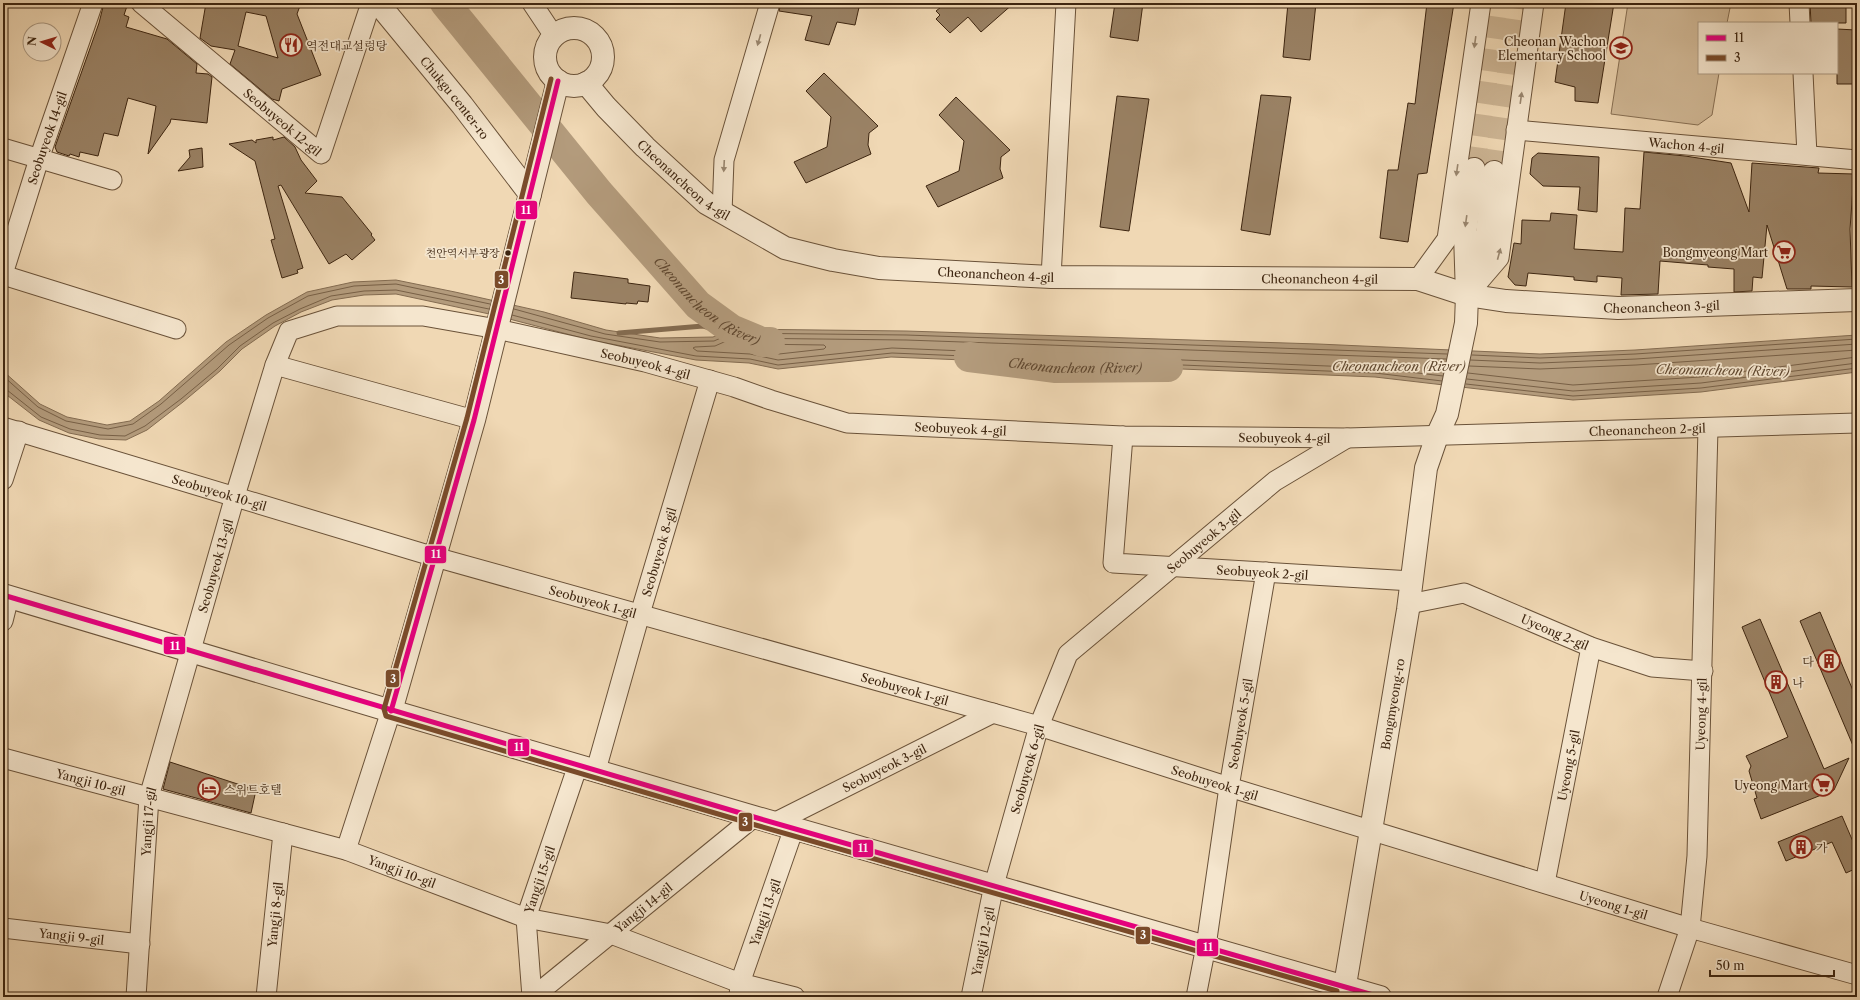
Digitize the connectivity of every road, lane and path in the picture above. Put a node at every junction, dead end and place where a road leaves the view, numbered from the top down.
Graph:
1 (94, 3) edge
2 (141, 3) edge
3 (371, 3) edge
4 (378, 3) edge
5 (532, 3) edge
6 (770, 3) edge
7 (1066, 3) edge
8 (1481, 3) edge
9 (1534, 3) edge
10 (1799, 3) edge
11 (1800, 22) edge
12 (554, 36) junction
13 (1803, 74) edge
14 (558, 81) junction
15 (586, 83) junction
16 (1516, 130) junction
17 (3, 148) edge
18 (1807, 156) junction
19 (39, 159) junction
20 (1857, 160) edge
21 (1484, 170) tunnel mouth
22 (112, 180) dead end
23 (531, 189) junction
24 (722, 213) junction
25 (3, 275) edge
26 (1051, 277) junction
27 (1418, 279) junction
28 (1467, 296) junction
29 (1857, 300) edge
30 (176, 329) dead end
31 (497, 329) junction
32 (275, 365) junction
33 (710, 380) junction
34 (474, 420) junction
35 (1857, 424) edge
36 (1708, 428) junction
37 (11, 429) edge
38 (1123, 436) junction
39 (1437, 436) junction
40 (1347, 438) junction
41 (3, 480) edge
42 (235, 496) junction
43 (435, 557) junction
44 (1171, 567) junction
45 (1266, 572) junction
46 (1412, 581) junction
47 (6, 596) edge
48 (1409, 604) junction
49 (640, 614) junction
50 (3, 622) edge
51 (1591, 647) junction
52 (192, 651) junction
53 (1068, 654) joint
54 (1703, 671) junction
55 (391, 711) junction
56 (993, 713) junction
57 (1039, 726) junction
58 (3, 758) edge
59 (587, 768) junction
60 (1229, 787) junction
61 (150, 797) junction
62 (754, 817) junction
63 (785, 825) junction
64 (1372, 829) junction
65 (283, 833) junction
66 (346, 850) junction
67 (1545, 883) junction
68 (994, 885) junction
69 (526, 918) junction
70 (3, 928) edge
71 (1690, 928) junction
72 (611, 934) junction
73 (140, 944) junction
74 (1206, 946) junction
75 (1857, 975) edge
76 (739, 990) edge
77 (1344, 992) edge
78 (136, 997) edge
79 (266, 997) edge
80 (532, 997) edge
81 (795, 997) edge
82 (971, 997) edge
83 (1196, 997) edge
84 (1380, 997) edge
85 (1667, 997) edge

1 - 19 street, Seobuyeok 14-gil
2 - 3 street, Seobuyeok 12-gil
4 - 23 street, Chukgu center-ro
5 - 12 street
6 -> 24 street
7 - 26 street
8 -> 27 street
16 -> 9 street
10 - 11 street
12 - 14 street
12 - 15 street
13 - 18 street
14 - 15 street
14 - 23 street
15 - 24 street, Cheonancheon 4-gil
16 - 18 street, Wachon 4-gil
28 -> 16 street
17 - 19 street
18 - 20 street, Wachon 4-gil
19 - 22 street
19 - 25 street, Seobuyeok 14-gil
21 - 28 street, Bongmyeong-ro
23 - 31 street
24 - 26 street, Cheonancheon 4-gil
25 - 30 street
26 - 27 street, Cheonancheon 4-gil
27 - 28 street, Cheonancheon 4-gil
28 - 29 street, Cheonancheon 3-gil
28 - 39 street, Bongmyeong-ro
31 - 32 street, Seobuyeok 4-gil
31 - 33 street, Seobuyeok 4-gil
31 - 34 street
32 - 34 street
32 - 42 street, Seobuyeok 13-gil
33 - 38 street, Seobuyeok 4-gil
33 - 49 street, Seobuyeok 8-gil
34 - 43 street
35 - 36 street, Cheonancheon 2-gil
36 - 39 street, Cheonancheon 2-gil
36 - 54 street, Uyeong 4-gil
37 - 41 street
37 - 42 street, Seobuyeok 10-gil
38 - 40 street, Seobuyeok 4-gil
38 - 44 street, Seobuyeok 2-gil
39 - 40 street, Seobuyeok 4-gil
39 - 46 street, Bongmyeong-ro
40 - 44 street, Seobuyeok 3-gil
42 - 43 street, Seobuyeok 10-gil
42 - 52 street, Seobuyeok 13-gil
43 - 49 street, Seobuyeok 1-gil
43 - 55 street
44 - 45 street, Seobuyeok 2-gil
44 - 53 street, Seobuyeok 3-gil
45 - 46 street, Seobuyeok 2-gil
45 - 60 street, Seobuyeok 5-gil
46 - 48 street, Bongmyeong-ro
47 - 50 street
47 - 52 street
48 - 51 street, Uyeong 2-gil
48 - 64 street, Bongmyeong-ro
49 - 56 street, Seobuyeok 1-gil
49 - 59 street, Seobuyeok 8-gil
51 - 54 street, Uyeong 2-gil
51 - 67 street, Uyeong 5-gil
52 - 55 street
52 - 61 street, Yangji 17-gil
53 - 57 street, Seobuyeok 6-gil
54 - 71 street, Uyeong 4-gil
55 - 59 street
55 - 66 street
56 - 57 street, Seobuyeok 1-gil
56 - 63 street, Seobuyeok 3-gil
57 - 60 street, Seobuyeok 1-gil
57 - 68 street, Seobuyeok 6-gil
58 - 61 street, Yangji 10-gil
59 - 62 street
59 - 69 street, Yangji 15-gil
60 - 64 street, Seobuyeok 1-gil
60 - 74 street, Seobuyeok 5-gil
61 - 65 street, Yangji 10-gil
61 - 73 street, Yangji 17-gil
62 - 63 street
62 - 72 street, Yangji 14-gil
63 - 68 street
63 - 76 street, Yangji 13-gil
64 - 67 street, Uyeong 1-gil
64 - 77 street, Bongmyeong-ro
65 - 66 street, Yangji 10-gil
65 - 79 street, Yangji 8-gil
66 - 69 street, Yangji 10-gil
67 - 71 street, Uyeong 1-gil
68 - 74 street
68 - 82 street, Yangji 12-gil
69 - 72 street, Yangji 10-gil
69 - 80 street, Yangji 15-gil
70 - 73 street, Yangji 9-gil
71 - 75 street, Uyeong 1-gil
71 - 85 street, Uyeong 4-gil
72 - 76 street, Yangji 10-gil
72 - 80 street, Yangji 14-gil
73 - 78 street, Yangji 17-gil
74 - 77 street
74 - 83 street, Seobuyeok 5-gil
76 - 81 street, Yangji 10-gil
77 - 84 street

